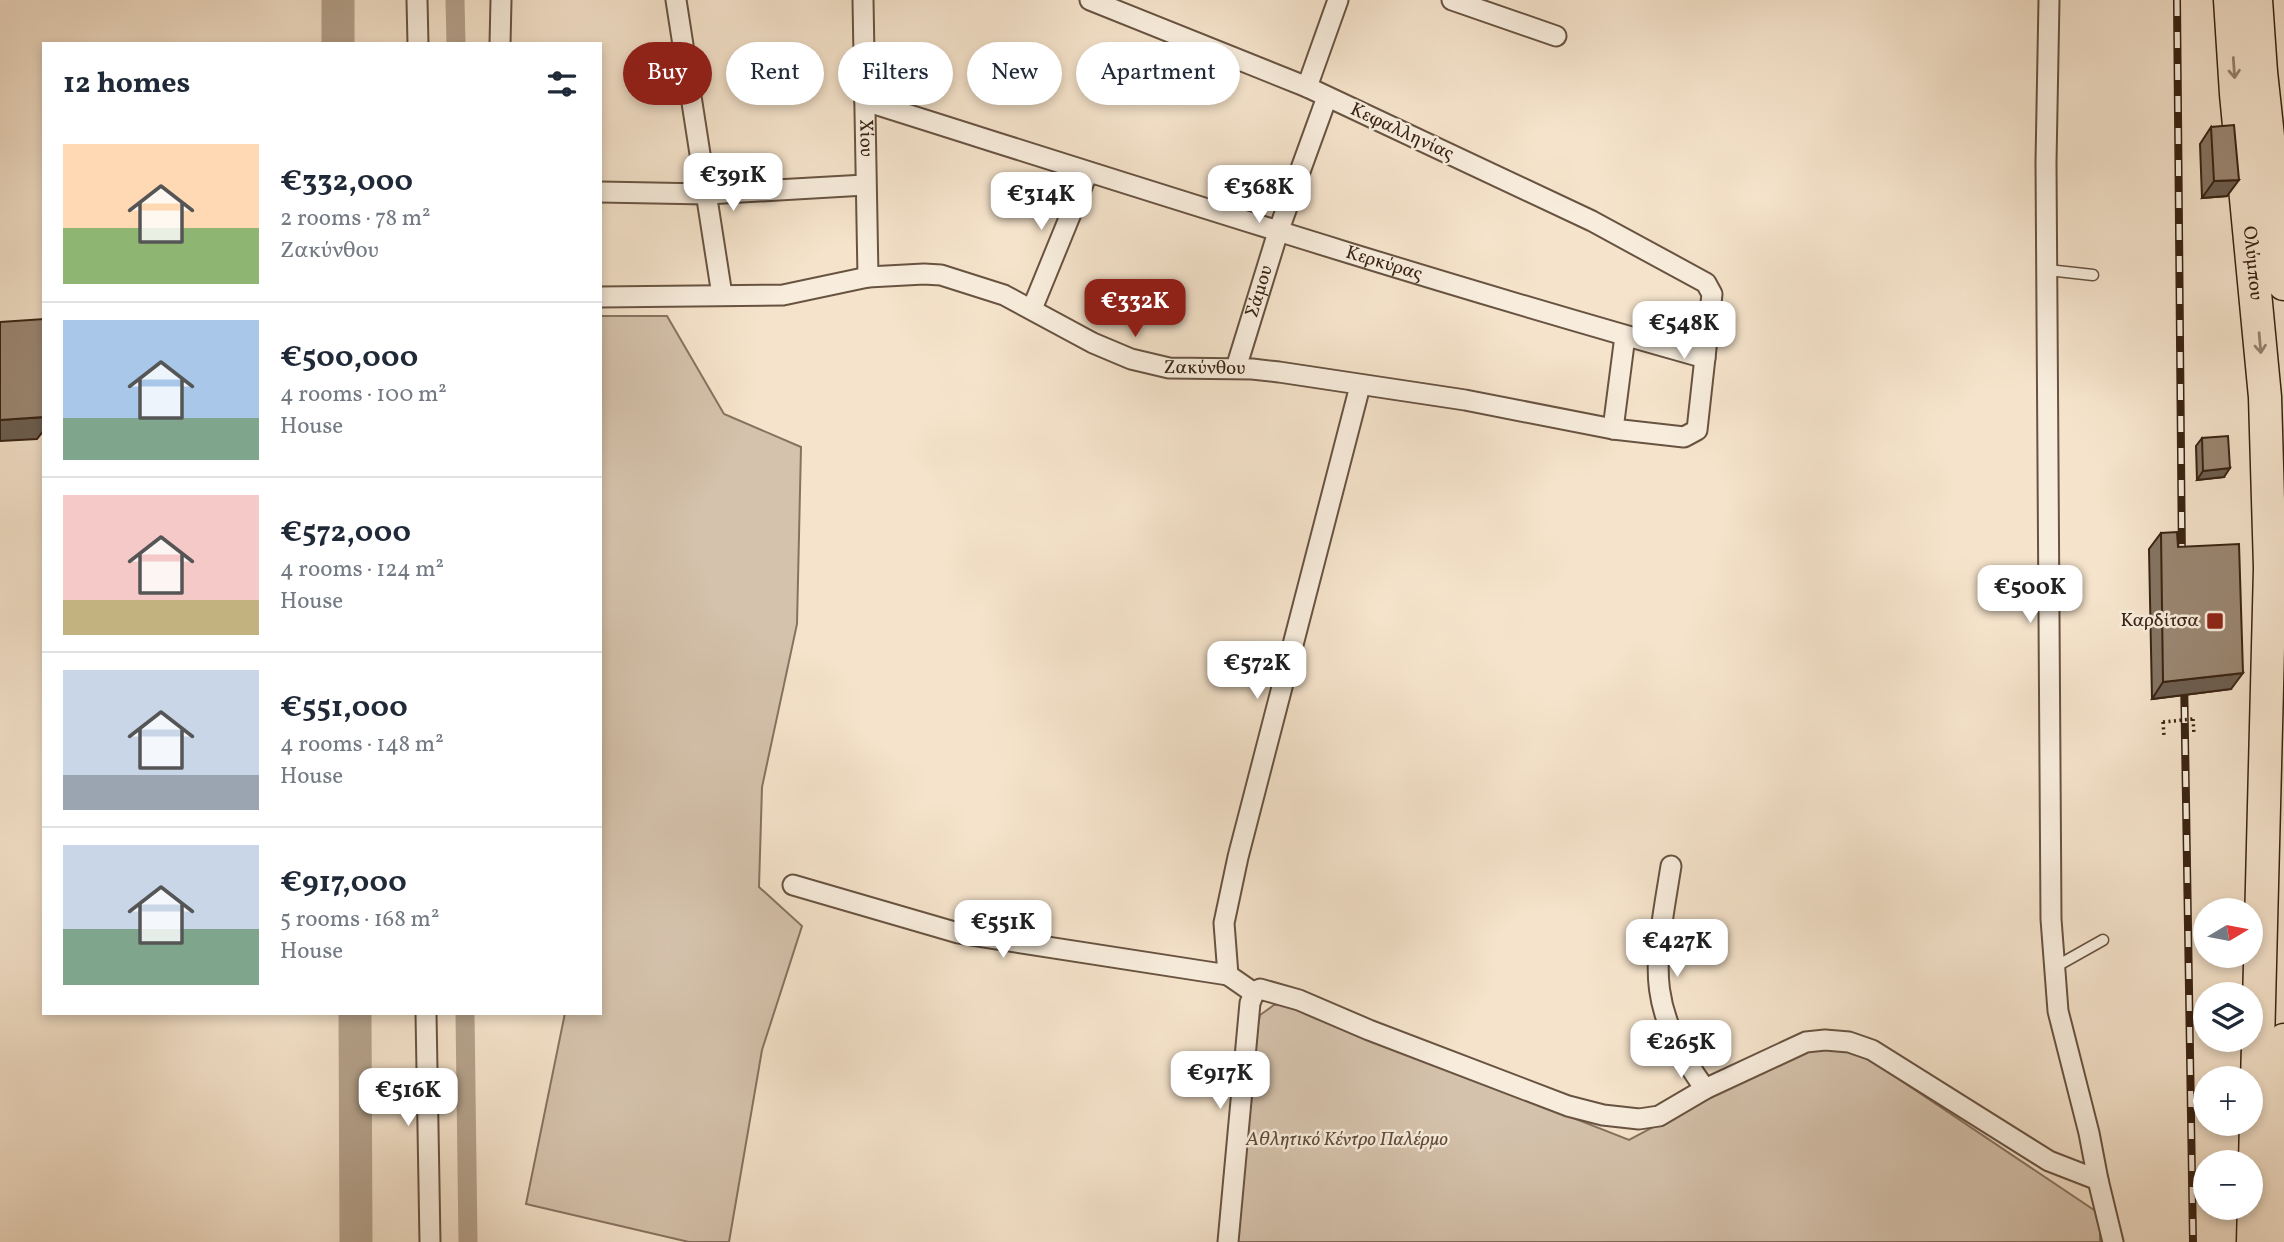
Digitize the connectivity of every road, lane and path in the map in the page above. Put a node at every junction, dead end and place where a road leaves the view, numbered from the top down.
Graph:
1 (417, 0) edge
2 (501, 0) edge
3 (677, 0) edge
4 (863, 0) edge
5 (1090, 0) edge
6 (1338, 0) edge
7 (1452, 0) edge
8 (2049, 0) edge
9 (2230, 0) edge
10 (2256, 0) edge
11 (2268, 0) edge
12 (1556, 36) dead end
13 (418, 42) edge
14 (500, 42) edge
15 (864, 42) edge
16 (2261, 72) junction
17 (1307, 87) junction
18 (1327, 97) junction
19 (865, 105) edge
20 (878, 105) edge
21 (1088, 172) junction
22 (865, 185) junction
23 (602, 192) edge
24 (707, 194) junction
25 (1278, 232) junction
26 (2048, 270) junction
27 (2093, 275) dead end
28 (868, 277) junction
29 (2284, 284) edge
30 (722, 295) junction
31 (602, 297) edge
32 (1032, 309) junction
33 (1625, 335) junction
34 (1705, 358) junction
35 (1236, 368) junction
36 (1360, 386) junction
37 (1613, 429) junction
38 (2194, 734) dead end
39 (2164, 736) dead end
40 (1671, 866) dead end
41 (793, 885) dead end
42 (2103, 940) dead end
43 (2054, 968) junction
44 (1228, 975) junction
45 (1254, 993) junction
46 (426, 1015) edge
47 (2284, 1040) edge
48 (1704, 1089) junction
49 (2098, 1180) junction
50 (430, 1242) edge
51 (1228, 1242) edge
52 (2113, 1242) edge
53 (2253, 1242) edge
54 (2279, 1242) edge

1 - 13 street
2 - 14 street
3 - 24 street
4 - 15 street, Χίου
5 - 17 street, Κεφαλληνίας
6 - 17 street
7 - 12 street
8 - 26 street
9 -> 53 main road, Ολύμπου
10 - 16 main road, Ολύμπου
11 - 16 main road
16 - 29 main road, Ολύμπου
17 - 18 street, Κεφαλληνίας
18 - 25 street, Σάμου
18 - 34 street, Κεφαλληνίας
19 - 22 street, Χίου
20 - 21 street, Κερκύρας
21 - 25 street, Κερκύρας
21 - 32 street
22 - 24 street
22 - 28 street, Χίου
23 - 24 street
24 - 30 street
25 - 33 street, Κερκύρας
25 - 35 street, Σάμου
26 - 27 lane
26 - 43 street
28 - 30 street, Ζακύνθου
28 - 32 street, Ζακύνθου
30 - 31 street, Ζακύνθου
32 - 35 street, Ζακύνθου
33 - 34 street, Κερκύρας
33 - 37 street
34 - 37 street, Ζακύνθου
35 - 36 street, Ζακύνθου
36 - 37 street, Ζακύνθου
36 - 44 street
38 - 39 path, bridge
40 - 48 street
41 - 44 street
42 - 43 lane
43 - 49 street
44 - 45 street
45 - 48 street
45 - 51 street
46 - 50 street
47 - 54 main road
48 - 49 street
49 - 52 street

